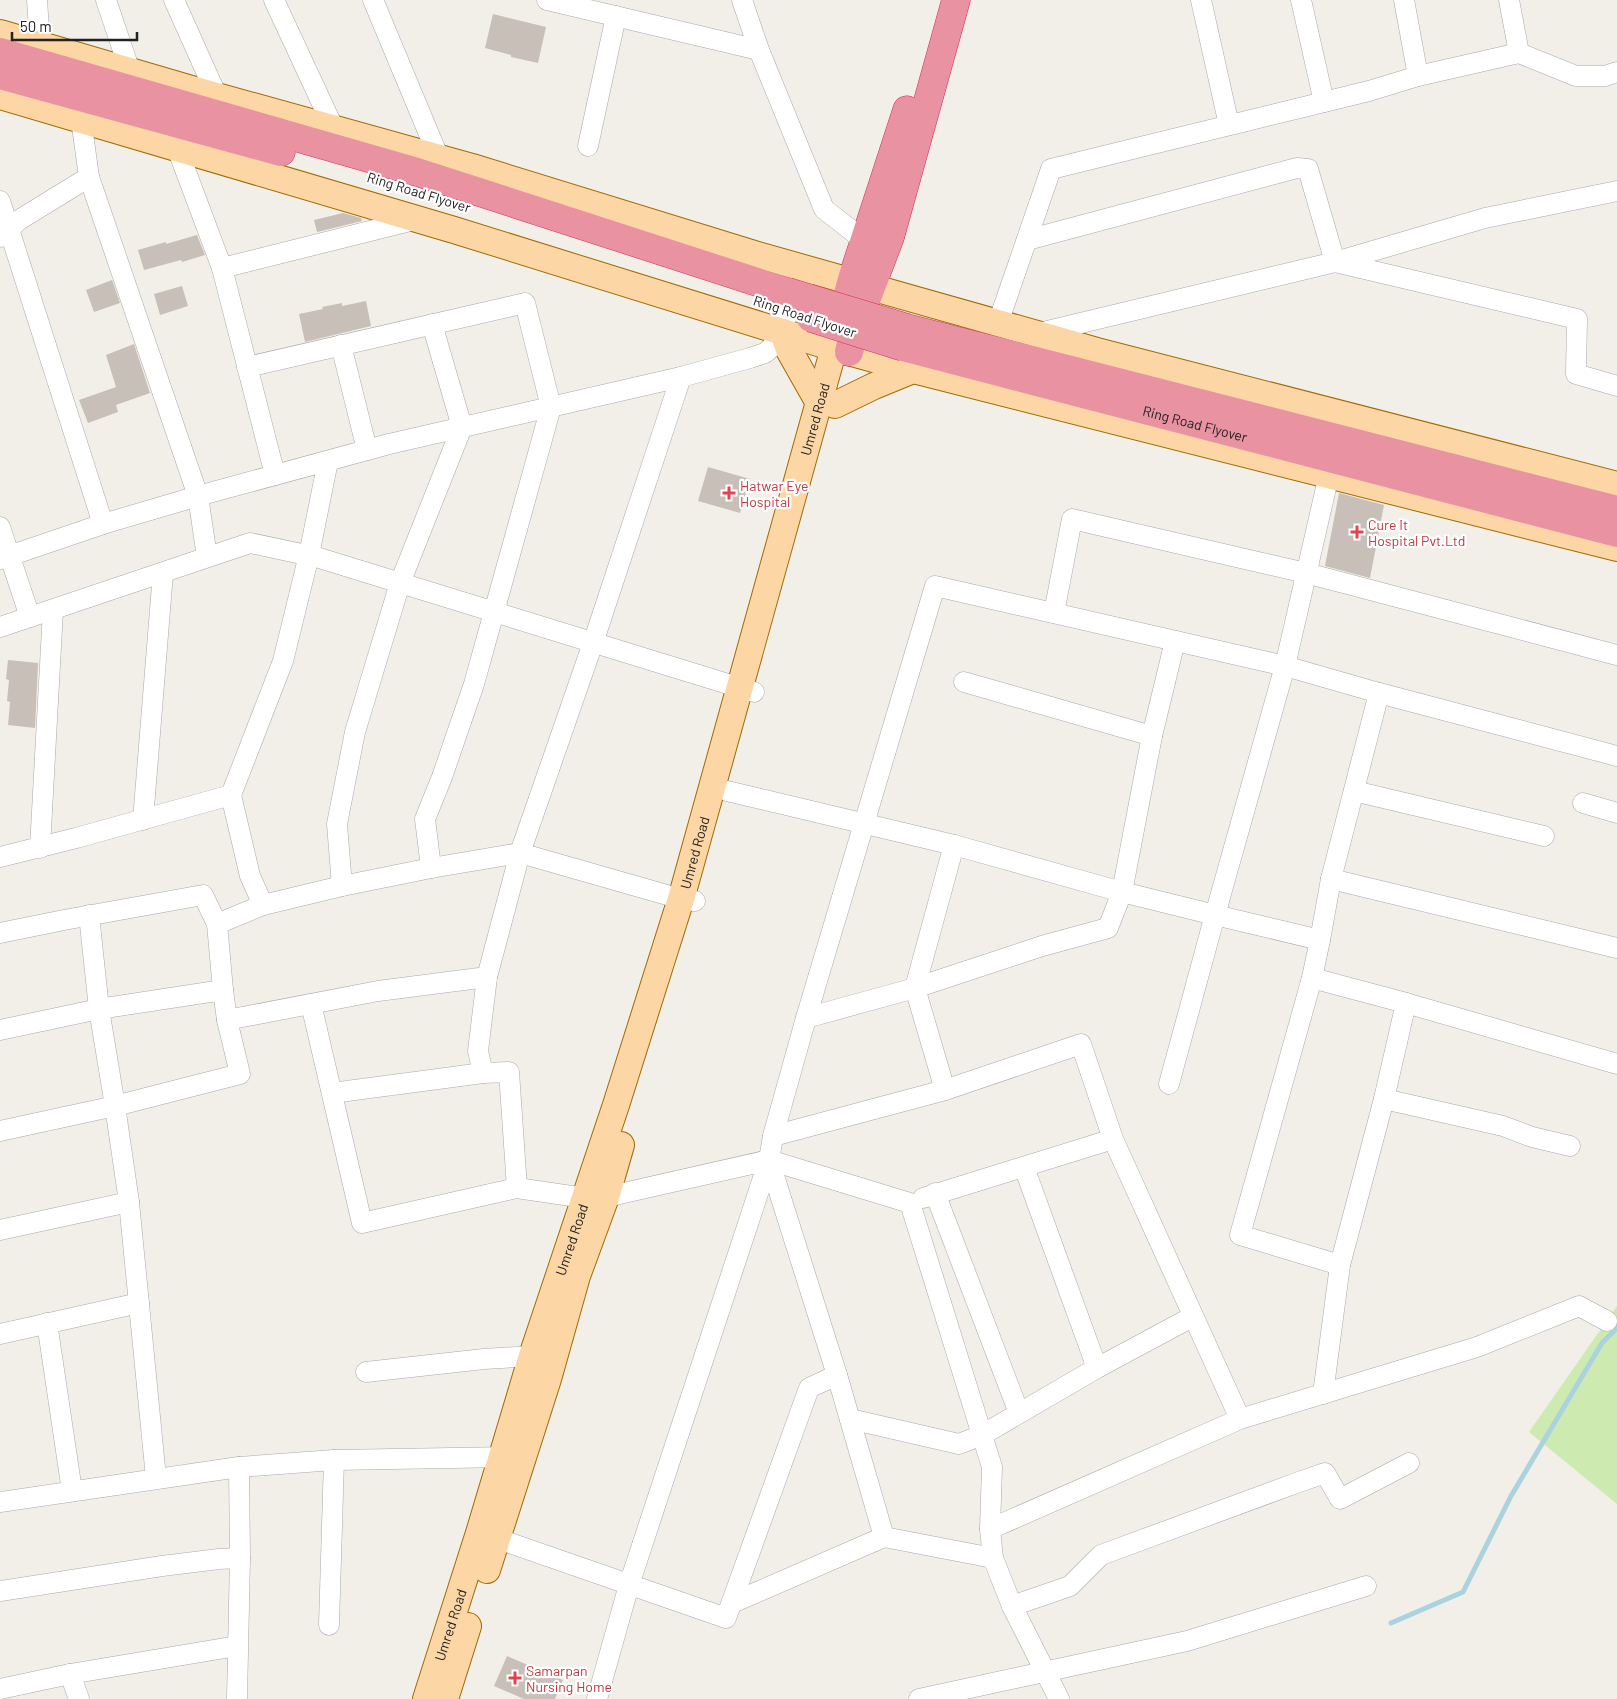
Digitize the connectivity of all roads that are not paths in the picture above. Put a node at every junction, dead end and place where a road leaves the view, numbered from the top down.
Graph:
1 (37, 0) edge
2 (106, 0) edge
3 (174, 0) edge
4 (274, 0) edge
5 (373, 0) edge
6 (547, 0) edge
7 (742, 0) edge
8 (942, 0) edge
9 (956, 0) edge
10 (1200, 0) edge
11 (1301, 0) edge
12 (1404, 0) edge
13 (1509, 0) edge
14 (595, 4) edge
15 (616, 16) junction
16 (0, 33) edge
17 (40, 44) junction
18 (759, 50) junction
19 (0, 52) edge
20 (1519, 53) junction
21 (130, 71) junction
22 (1617, 72) edge
23 (0, 75) edge
24 (1418, 76) junction
25 (0, 96) edge
26 (217, 96) junction
27 (1324, 102) junction
28 (81, 119) junction
29 (1229, 126) junction
30 (334, 129) junction
31 (588, 146) dead end
32 (177, 148) junction
33 (439, 158) junction
34 (89, 177) junction
35 (1617, 191) edge
36 (0, 201) edge
37 (418, 219) junction
38 (4, 233) edge
39 (1027, 240) junction
40 (865, 241) junction
41 (1335, 262) junction
42 (222, 268) junction
43 (810, 270) junction
44 (861, 285) junction
45 (784, 316) junction
46 (998, 323) junction
47 (432, 324) junction
48 (1035, 334) junction
49 (341, 345) junction
50 (908, 348) junction
51 (842, 350) junction
52 (247, 367) junction
53 (681, 377) junction
54 (1617, 386) edge
55 (827, 404) junction
56 (551, 408) junction
57 (462, 427) junction
58 (367, 450) junction
59 (328, 460) junction
60 (275, 475) junction
61 (1329, 475) junction
62 (1617, 485) edge
63 (198, 496) junction
64 (1617, 510) edge
65 (103, 524) junction
66 (0, 527) edge
67 (1617, 533) edge
68 (1617, 548) edge
69 (309, 555) junction
70 (5, 557) edge
71 (207, 557) junction
72 (164, 573) junction
73 (1306, 573) junction
74 (400, 583) junction
75 (53, 610) junction
76 (494, 613) junction
77 (1054, 613) junction
78 (30, 617) junction
79 (0, 627) edge
80 (1176, 641) junction
81 (593, 643) junction
82 (1617, 655) edge
83 (1285, 666) junction
84 (964, 682) dead end
85 (747, 690) junction
86 (1379, 693) junction
87 (1152, 736) junction
88 (1617, 756) edge
89 (727, 791) junction
90 (1354, 791) junction
91 (231, 795) junction
92 (1583, 803) dead end
93 (1617, 813) edge
94 (143, 820) junction
95 (863, 824) junction
96 (1544, 836) dead end
97 (954, 845) junction
98 (40, 848) junction
99 (520, 853) junction
100 (0, 858) edge
101 (431, 868) junction
102 (1331, 879) junction
103 (342, 886) junction
104 (1122, 892) junction
105 (688, 900) junction
106 (263, 906) junction
107 (89, 915) junction
108 (1215, 915) junction
109 (217, 924) junction
110 (0, 933) edge
111 (1320, 940) junction
112 (1617, 948) edge
113 (487, 977) junction
114 (1312, 978) junction
115 (915, 988) junction
116 (223, 990) junction
117 (1406, 1002) junction
118 (312, 1004) junction
119 (100, 1008) junction
120 (806, 1018) junction
121 (227, 1020) junction
122 (0, 1030) edge
123 (1617, 1064) edge
124 (483, 1073) junction
125 (1169, 1084) dead end
126 (945, 1090) junction
127 (332, 1093) junction
128 (1384, 1099) junction
129 (115, 1106) junction
130 (0, 1131) edge
131 (773, 1136) junction
132 (1113, 1139) junction
133 (1570, 1146) dead end
134 (769, 1160) junction
135 (1024, 1167) junction
136 (518, 1188) junction
137 (935, 1194) junction
138 (595, 1198) junction
139 (129, 1202) junction
140 (910, 1203) junction
141 (0, 1230) edge
142 (1340, 1266) junction
143 (139, 1303) junction
144 (1192, 1316) junction
145 (1607, 1321) dead end
146 (47, 1324) junction
147 (0, 1334) edge
148 (532, 1356) junction
149 (1097, 1368) junction
150 (366, 1372) dead end
151 (837, 1375) junction
152 (1323, 1394) junction
153 (1019, 1413) junction
154 (850, 1419) junction
155 (1240, 1419) junction
156 (982, 1435) junction
157 (513, 1457) junction
158 (334, 1460) junction
159 (1409, 1463) dead end
160 (239, 1467) junction
161 (156, 1478) junction
162 (72, 1491) junction
163 (0, 1502) edge
164 (990, 1529) junction
165 (488, 1536) junction
166 (884, 1537) junction
167 (240, 1558) junction
168 (994, 1558) junction
169 (629, 1585) junction
170 (1366, 1586) dead end
171 (0, 1591) edge
172 (732, 1603) junction
173 (1012, 1606) junction
174 (329, 1625) dead end
175 (237, 1646) junction
176 (1044, 1671) junction
177 (70, 1674) junction
178 (0, 1689) edge
179 (79, 1699) edge
180 (237, 1699) edge
181 (426, 1699) edge
182 (445, 1699) edge
183 (597, 1699) edge
184 (918, 1699) edge
185 (1059, 1699) edge

1 - 17 street
2 - 21 street
3 - 26 street
4 - 30 street
5 - 33 street
6 - 14 street
7 - 18 street
8 - 40 highway
9 - 44 highway
10 - 29 street
11 - 27 street
12 - 24 street
13 - 20 street
14 - 15 street
15 - 18 street
15 - 31 street
16 - 17 main road
17 - 21 main road
18 - 40 street
19 - 45 highway, Ring Road Flyover
20 - 22 street
20 - 24 street
21 - 26 main road
23 - 45 highway, Ring Road Flyover
24 - 27 street
25 - 28 main road
26 - 30 main road
27 - 29 street
28 - 32 main road
28 - 34 street
29 - 39 street
30 - 33 main road
32 - 37 main road
32 - 42 street
33 - 43 main road
34 - 38 street
34 - 63 street
35 - 41 street
36 - 38 street
37 - 42 street
37 - 45 main road
38 - 65 street
39 - 41 street
39 - 46 street
40 - 44 highway
41 - 48 street
41 - 54 street
42 - 52 street
43 - 44 main road
43 - 45 street
44 - 46 main road
44 - 51 highway
45 - 50 highway, Ring Road Flyover, bridge
45 - 51 main road
45 - 53 street
45 - 55 main road
46 - 48 main road
47 - 49 street
47 - 56 street
47 - 57 street
48 - 62 main road
49 - 52 street
49 - 58 street
50 - 51 main road
50 - 55 main road
50 - 61 main road
50 - 64 highway, Ring Road Flyover
50 - 67 highway, Ring Road Flyover
51 - 55 main road, Umred Road
52 - 60 street
53 - 56 street
53 - 81 street
55 - 85 main road, Umred Road
56 - 57 street
56 - 76 street
57 - 58 street
57 - 74 street
58 - 59 street
59 - 60 street
59 - 69 street
60 - 63 street
61 - 68 main road
61 - 73 street
63 - 65 street
63 - 71 street
65 - 70 street
66 - 70 street
69 - 71 street
69 - 74 street
69 - 91 street
70 - 78 street
71 - 72 street
72 - 75 street
72 - 94 street
73 - 77 street
73 - 82 street
73 - 83 street
74 - 76 street
74 - 103 street
75 - 78 street
75 - 98 street
76 - 81 street
76 - 101 street
77 - 80 street
77 - 95 street
78 - 79 street
80 - 83 street
80 - 87 street
81 - 85 street
81 - 99 street
83 - 86 street
83 - 108 street
84 - 87 street
85 - 89 main road
85 - 105 main road, Umred Road
86 - 88 street
86 - 90 street
87 - 104 street
89 - 95 street
89 - 105 main road
90 - 96 street
90 - 102 street
91 - 94 street
91 - 106 street
92 - 93 street
94 - 98 street
95 - 97 street
95 - 120 street
97 - 104 street
97 - 115 street
98 - 100 street
99 - 101 street
99 - 105 street
99 - 113 street
101 - 103 street
102 - 111 street
102 - 112 street
103 - 106 street
104 - 108 street
104 - 115 street
105 - 138 main road, Umred Road
106 - 109 street
107 - 109 street
107 - 110 street
107 - 119 street
108 - 111 street
108 - 125 street
109 - 116 street
111 - 114 street
113 - 118 street
113 - 124 street
114 - 117 street
114 - 142 street
115 - 120 street
115 - 126 street
116 - 119 street
116 - 121 street
117 - 123 street
117 - 128 street
118 - 121 street
118 - 127 street
119 - 122 street
119 - 129 street
120 - 131 street
121 - 129 street
124 - 127 street
124 - 136 street
126 - 131 street
126 - 132 street
127 - 136 street
128 - 133 street
128 - 142 street
129 - 130 street
129 - 139 street
131 - 134 street
132 - 135 street
132 - 144 street
134 - 138 street
134 - 140 street
134 - 151 street
134 - 169 street
135 - 137 street
135 - 149 street
136 - 138 street
137 - 140 street
137 - 153 street
138 - 148 main road, Umred Road
138 - 157 main road
139 - 141 street
139 - 143 street
140 - 156 street
142 - 152 street
143 - 146 street
143 - 161 street
144 - 149 street
144 - 155 street
145 - 152 street
146 - 147 street
146 - 162 street
148 - 150 street
148 - 157 main road, Umred Road
149 - 153 street
151 - 154 street
151 - 172 street
152 - 155 street
153 - 156 street
154 - 156 street
154 - 166 street
155 - 164 street
156 - 164 street
157 - 158 street
157 - 165 main road, Umred Road
158 - 160 street
158 - 174 street
159 - 173 street
160 - 161 street
160 - 167 street
161 - 162 street
162 - 163 street
164 - 168 street
165 - 169 street
165 - 181 main road, Umred Road
165 - 182 main road
166 - 168 street
166 - 172 street
167 - 171 street
167 - 175 street
168 - 173 street
169 - 172 street
169 - 183 street
170 - 176 street
173 - 176 street
175 - 177 street
175 - 180 street
176 - 184 street
176 - 185 street
177 - 178 street
177 - 179 street

